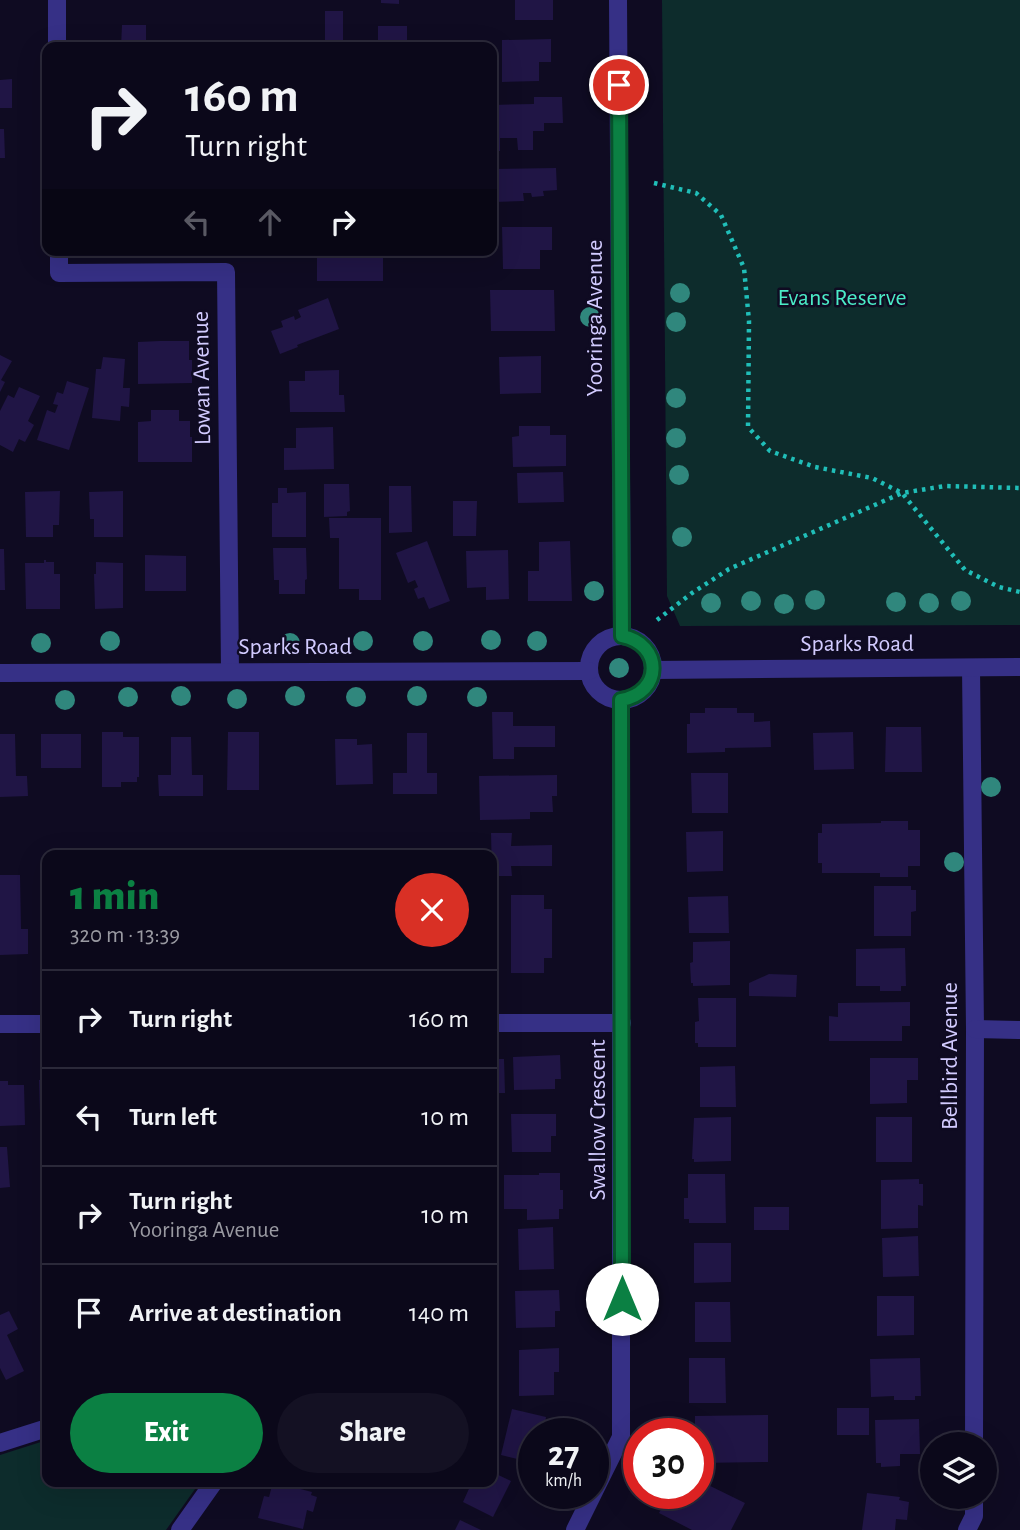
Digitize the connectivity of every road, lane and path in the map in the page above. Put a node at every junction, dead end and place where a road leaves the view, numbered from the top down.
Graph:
1 (57, 0) edge
2 (618, 0) edge
3 (57, 42) edge
4 (654, 183) dead end
5 (59, 256) edge
6 (1020, 488) edge
7 (902, 492) junction
8 (1020, 592) edge
9 (657, 620) dead end
10 (622, 636) junction
11 (1020, 667) edge
12 (971, 668) junction
13 (653, 670) junction
14 (230, 671) junction
15 (589, 671) junction
16 (0, 673) edge
17 (621, 700) junction
18 (497, 1023) edge
19 (622, 1023) junction
20 (0, 1024) edge
21 (42, 1024) edge
22 (975, 1029) junction
23 (1020, 1030) edge
24 (42, 1430) edge
25 (974, 1432) edge
26 (0, 1443) edge
27 (210, 1487) edge
28 (974, 1509) edge
29 (180, 1530) edge
30 (575, 1530) edge
31 (968, 1530) edge

1 - 3 street
2 - 10 street, Yooringa Avenue
4 - 7 path
5 - 14 street, Lowan Avenue
6 - 7 path
7 - 8 path
7 - 9 path
10 - 13 street
10 - 15 street
11 - 12 street, Sparks Road
12 - 13 street, Sparks Road
12 - 22 street, Bellbird Avenue
13 - 17 street
14 - 15 street, Sparks Road
14 - 16 street, Sparks Road
15 - 17 street
17 - 19 street, Swallow Crescent
18 - 19 street
19 - 30 street, Swallow Crescent
20 - 21 street
22 - 23 street
22 - 25 street, Bellbird Avenue
24 - 26 street
27 - 29 street
28 - 31 street

